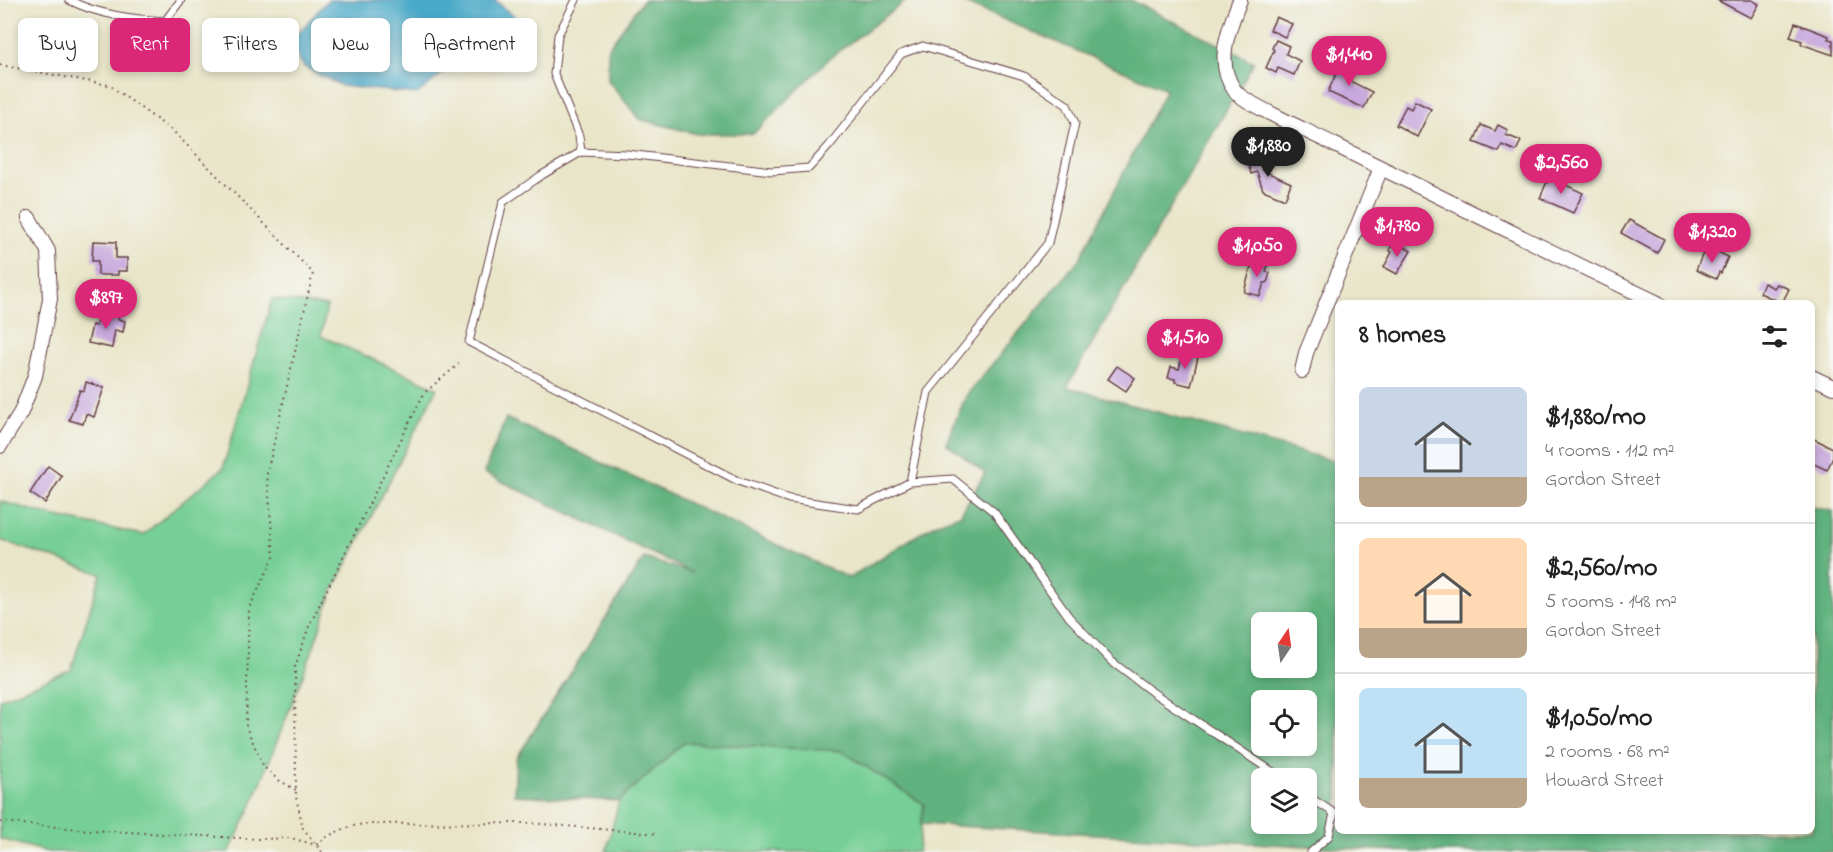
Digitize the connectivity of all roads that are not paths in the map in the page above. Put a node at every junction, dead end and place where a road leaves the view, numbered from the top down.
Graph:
1 (69, 0) edge
2 (181, 0) edge
3 (576, 0) edge
4 (1240, 0) edge
5 (581, 152) junction
6 (1381, 168) junction
7 (29, 218) dead end
8 (1652, 300) edge
9 (1302, 371) dead end
10 (1815, 378) edge
11 (1833, 387) edge
12 (0, 446) edge
13 (910, 482) junction
14 (1267, 768) edge
15 (1317, 802) edge
16 (1311, 852) edge

1 - 2 lane
3 - 5 lane
4 - 6 street
5 - 13 lane
5 - 13 lane
6 - 8 street
6 - 9 street
7 - 12 street
10 - 11 street
13 - 14 lane
15 - 16 lane

